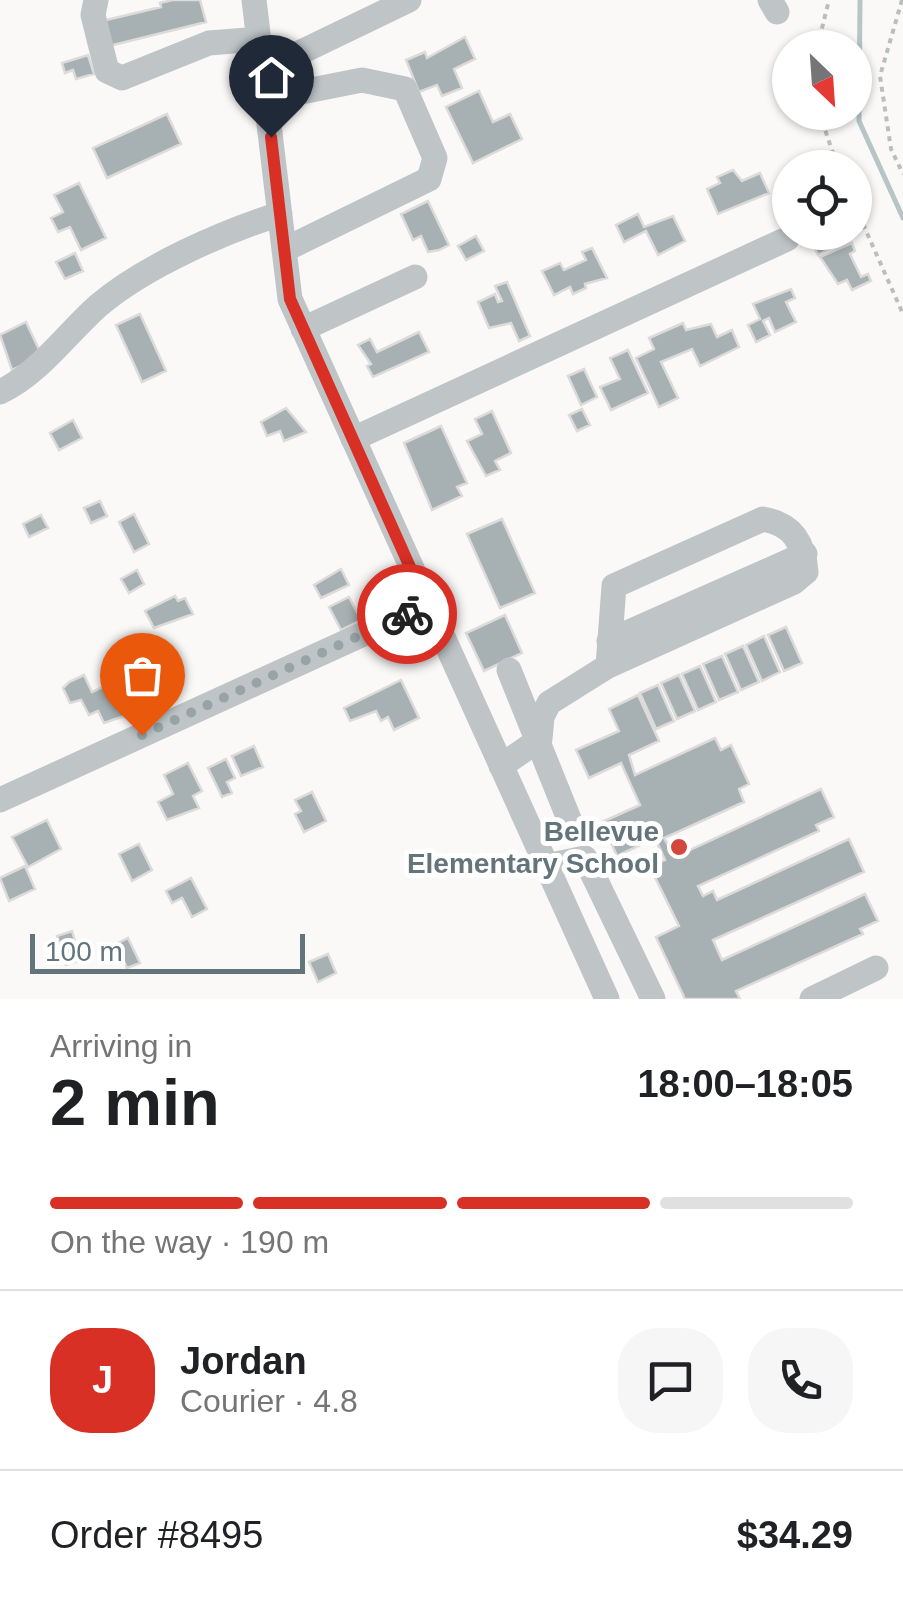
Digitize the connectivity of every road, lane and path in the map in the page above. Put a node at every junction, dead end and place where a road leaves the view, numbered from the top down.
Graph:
1 (96, 0) edge
2 (254, 0) edge
3 (409, 0) edge
4 (828, 0) edge
5 (902, 0) edge
6 (822, 30) edge
7 (260, 46) junction
8 (266, 99) junction
9 (903, 174) edge
10 (280, 214) junction
11 (872, 244) edge
12 (772, 247) edge
13 (284, 250) junction
14 (415, 277) dead end
15 (903, 314) edge
16 (303, 329) junction
17 (0, 392) edge
18 (353, 439) junction
19 (427, 605) junction
20 (608, 654) junction
21 (509, 670) dead end
22 (540, 739) junction
23 (501, 766) junction
24 (0, 800) edge
25 (568, 819) dead end
26 (546, 866) junction
27 (876, 968) dead end
28 (607, 999) edge
29 (653, 999) edge
30 (812, 999) edge

1 - 7 street
2 - 7 street
3 - 7 street
4 - 6 path
5 - 9 path
7 - 8 street
8 - 10 street
8 - 13 street
10 - 13 street
10 - 17 street
11 - 15 path
12 - 18 street
13 - 16 street
14 - 16 street
16 - 18 street
18 - 19 street
19 - 23 street
19 - 24 street
20 - 20 street
20 - 22 street
21 - 22 street
22 - 23 street
22 - 25 street
23 - 26 street
26 - 28 street
26 - 29 street
27 - 30 street

